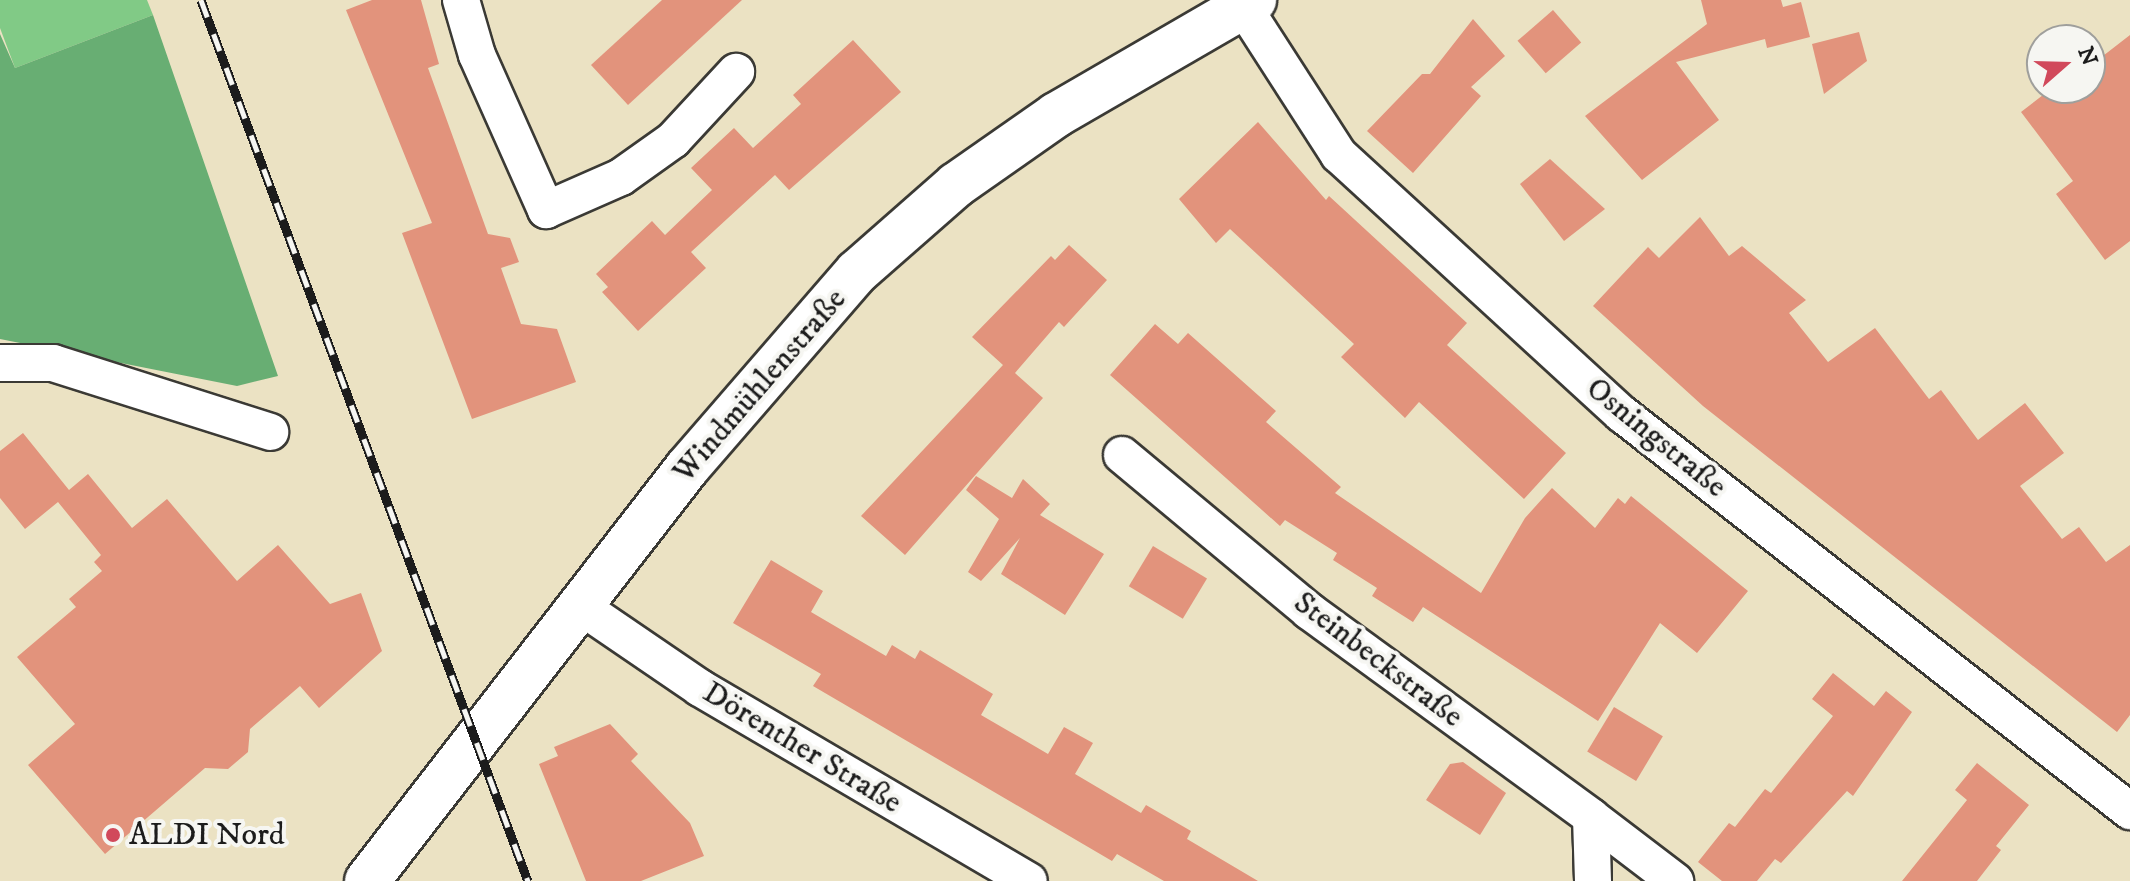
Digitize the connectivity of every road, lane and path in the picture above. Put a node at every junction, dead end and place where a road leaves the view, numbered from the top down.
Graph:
1 (461, 0) edge
2 (1245, 2) edge
3 (736, 72) dead end
4 (0, 363) edge
5 (270, 432) dead end
6 (1122, 455) dead end
7 (580, 606) junction
8 (2130, 811) edge
9 (1591, 817) junction
10 (367, 881) edge
11 (1029, 881) edge
12 (1593, 881) edge
13 (1675, 881) edge

1 - 3 street
2 - 7 street, Windmühlenstraße
2 - 8 street, Osningstraße
4 - 5 street
6 - 9 street, Steinbeckstraße
7 - 10 street, Windmühlenstraße
7 - 11 street, Dörenther Straße
9 - 12 street
9 - 13 street, Steinbeckstraße

